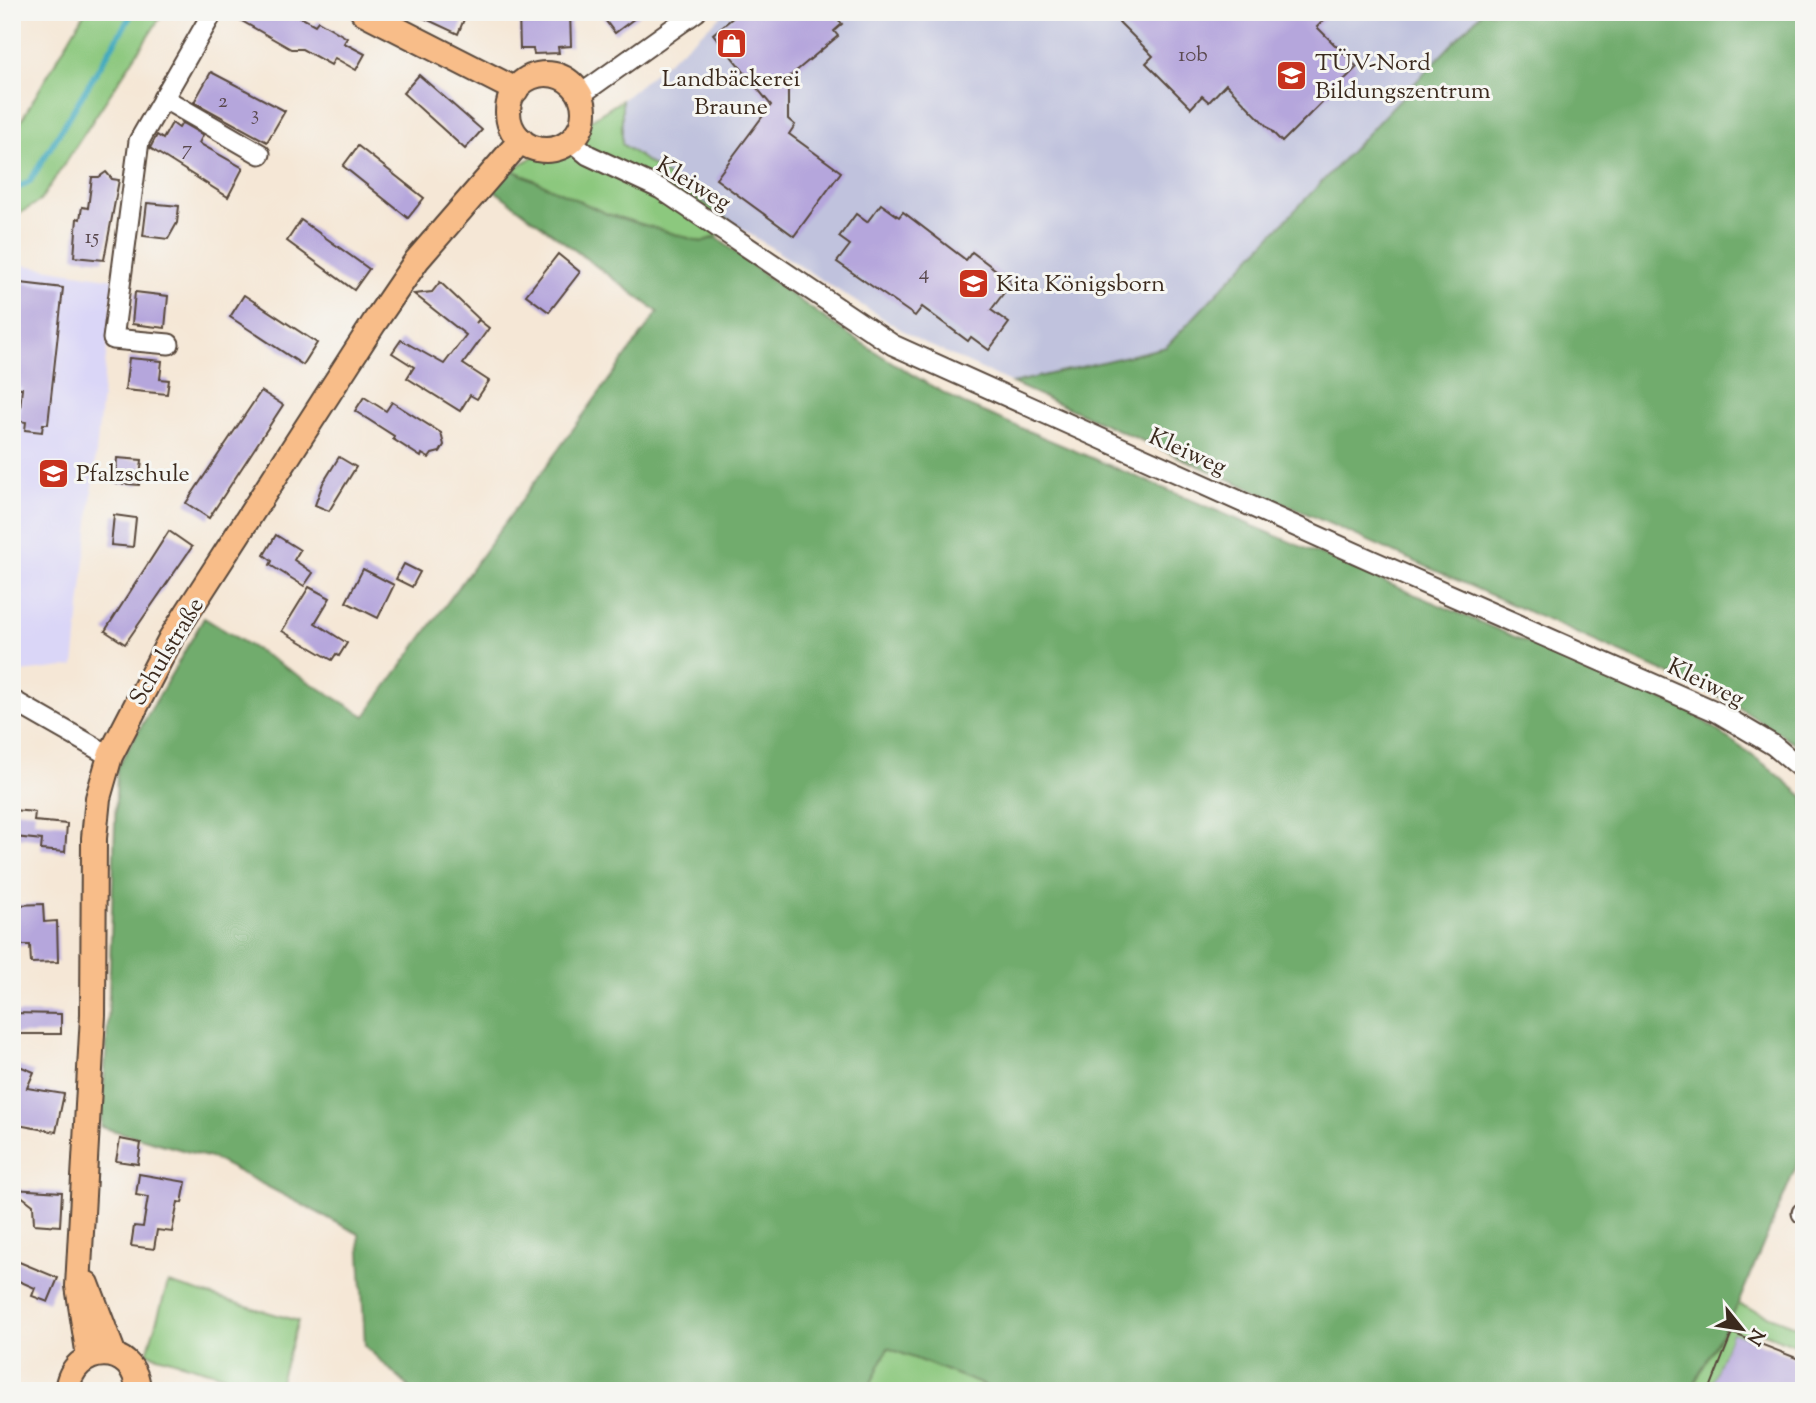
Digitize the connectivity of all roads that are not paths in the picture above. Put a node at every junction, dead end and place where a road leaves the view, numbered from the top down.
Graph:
1 (213, 12) edge
2 (363, 12) edge
3 (696, 12) edge
4 (516, 90) junction
5 (580, 95) junction
6 (163, 98) junction
7 (520, 140) junction
8 (571, 141) junction
9 (260, 154) dead end
10 (169, 344) dead end
11 (12, 700) edge
12 (110, 756) junction
13 (1804, 771) edge
14 (81, 1258) junction
15 (114, 1355) junction
16 (89, 1357) junction
17 (67, 1391) edge
18 (138, 1391) edge

1 - 6 street
2 - 4 main road
3 - 5 street
4 - 5 main road
4 - 7 main road
5 - 8 main road
6 - 9 street
6 - 10 street
7 - 8 main road
7 - 12 main road, Schulstraße
8 - 13 street, Kleiweg
11 - 12 street
12 - 14 main road, Schulstraße
14 - 15 main road, Schulstraße
14 - 16 main road, Schulstraße
15 - 16 main road
15 - 18 main road, Schulstraße
16 - 17 main road

